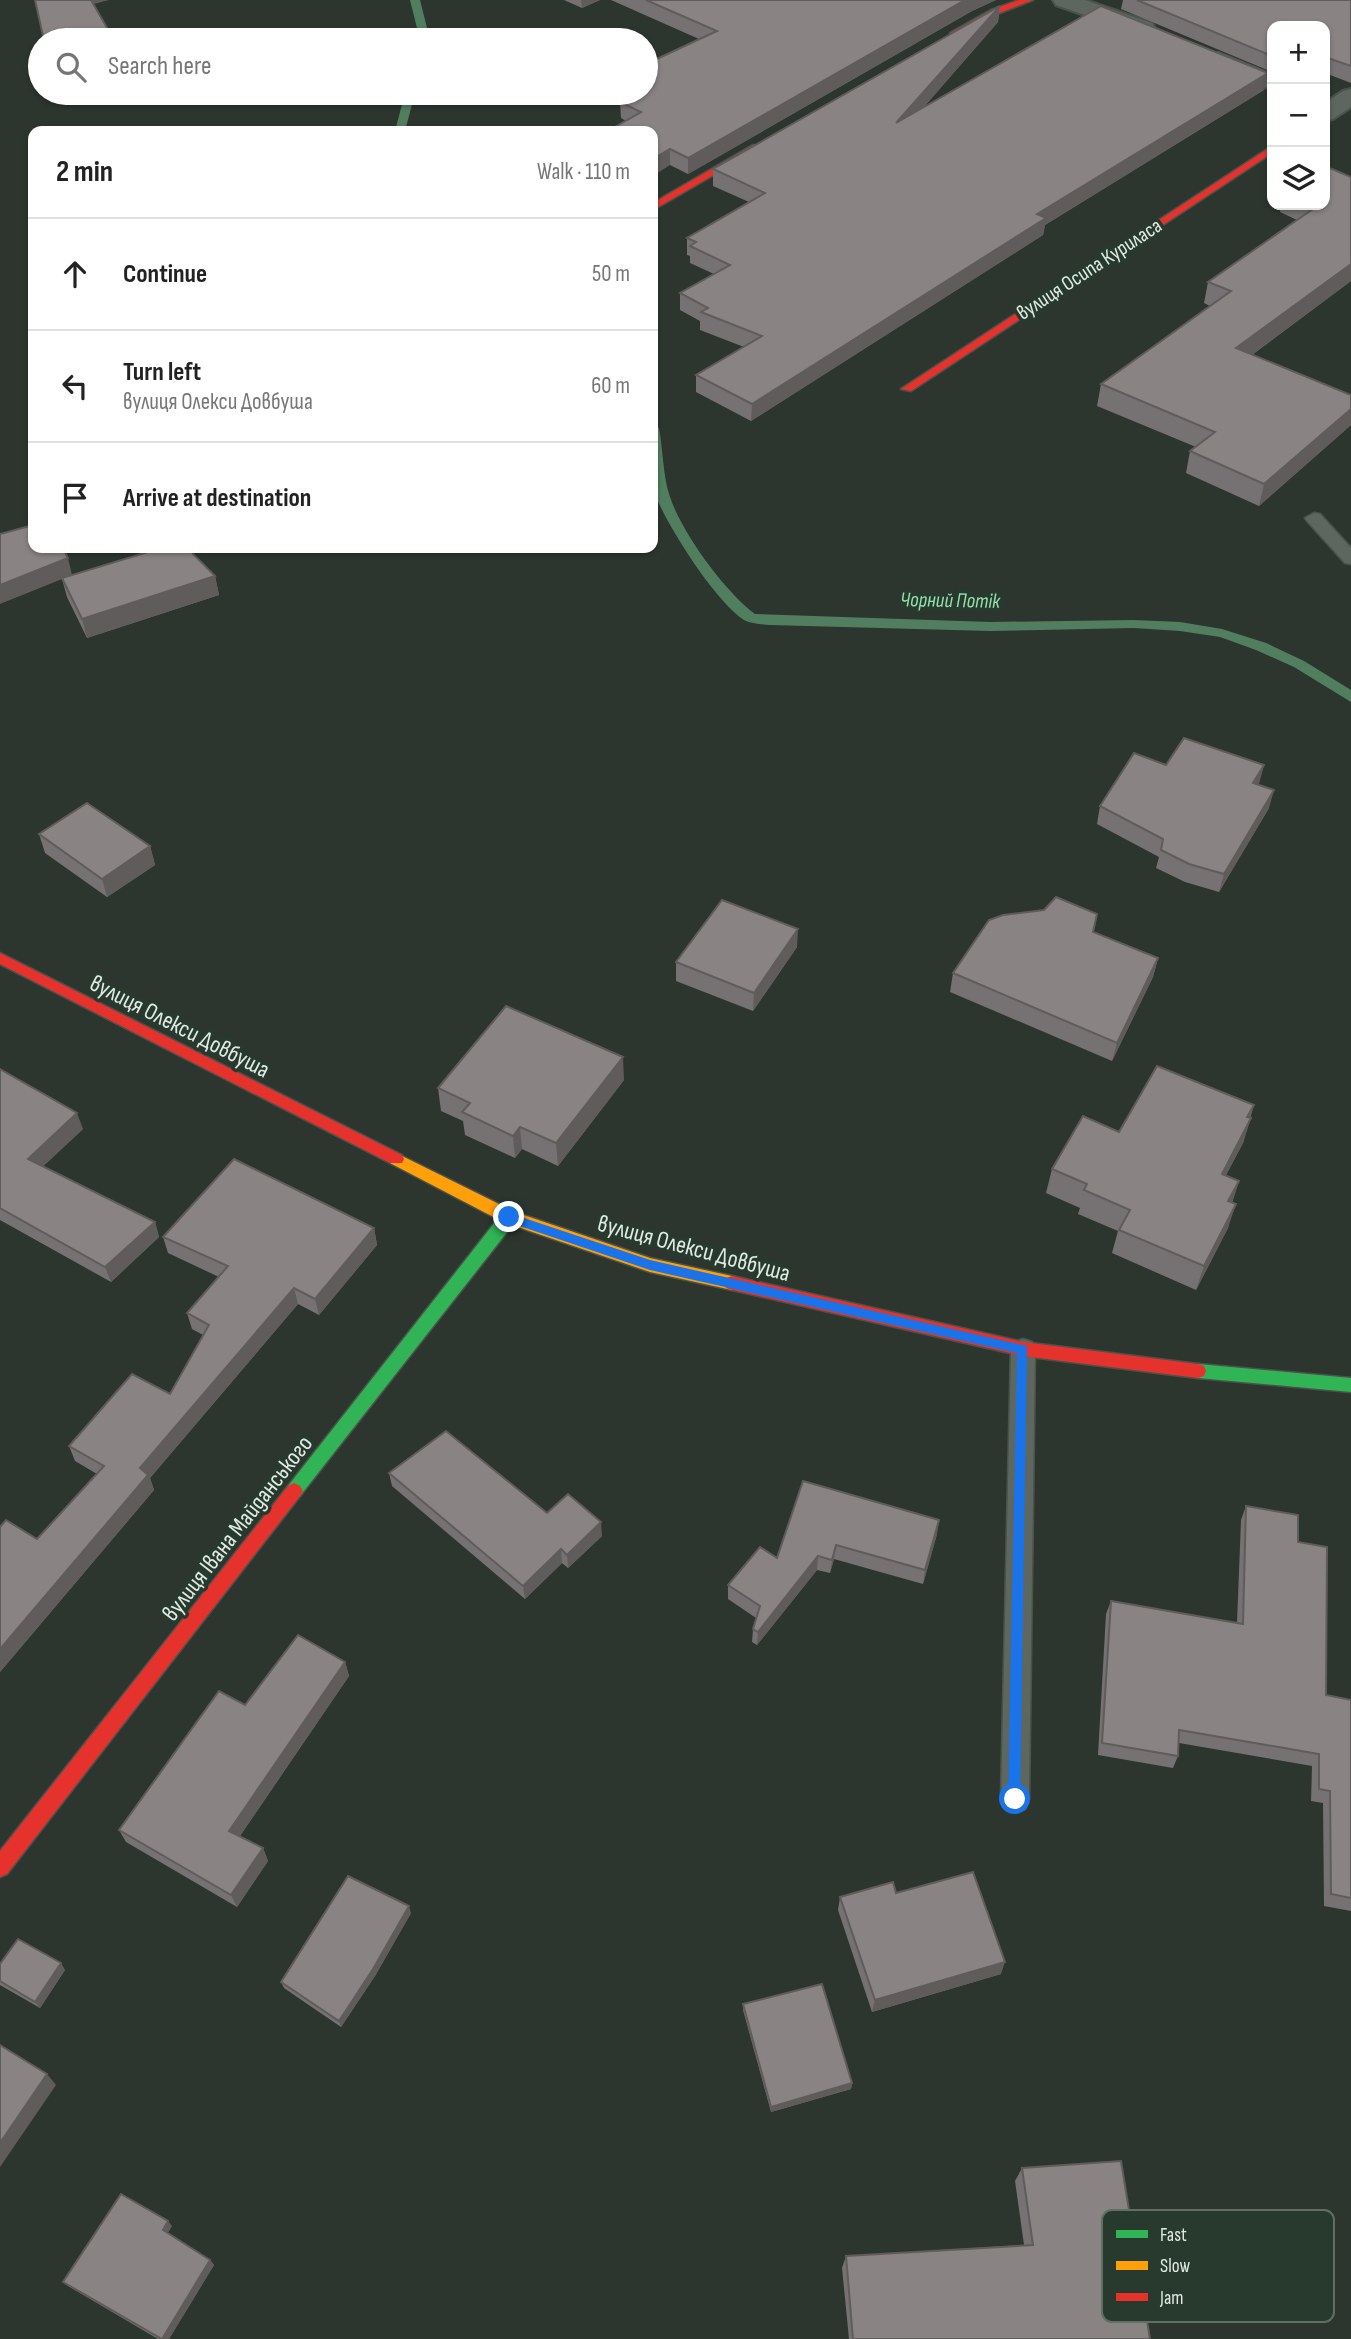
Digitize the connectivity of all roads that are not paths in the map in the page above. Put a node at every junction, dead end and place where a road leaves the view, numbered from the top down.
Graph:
1 (1028, 0) edge
2 (1064, 0) edge
3 (946, 38) edge
4 (1167, 38) edge
5 (1193, 48) edge
6 (1267, 81) edge
7 (770, 140) edge
8 (1267, 152) edge
9 (658, 204) edge
10 (907, 390) dead end
11 (1314, 518) dead end
12 (1351, 559) edge
13 (0, 958) edge
14 (509, 1217) junction
15 (1023, 1349) junction
16 (1351, 1385) edge
17 (1015, 1799) dead end
18 (0, 1867) edge

1 - 3 street
2 - 4 street
5 - 6 street
7 - 9 street
8 - 10 street, вулиця Осипа Куриласа
11 - 12 lane
13 - 14 street, вулиця Олекси Довбуша
14 - 15 street, вулиця Олекси Довбуша
14 - 18 street, вулиця Івана Майданського
15 - 16 street, вулиця Олекси Довбуша
15 - 17 lane

